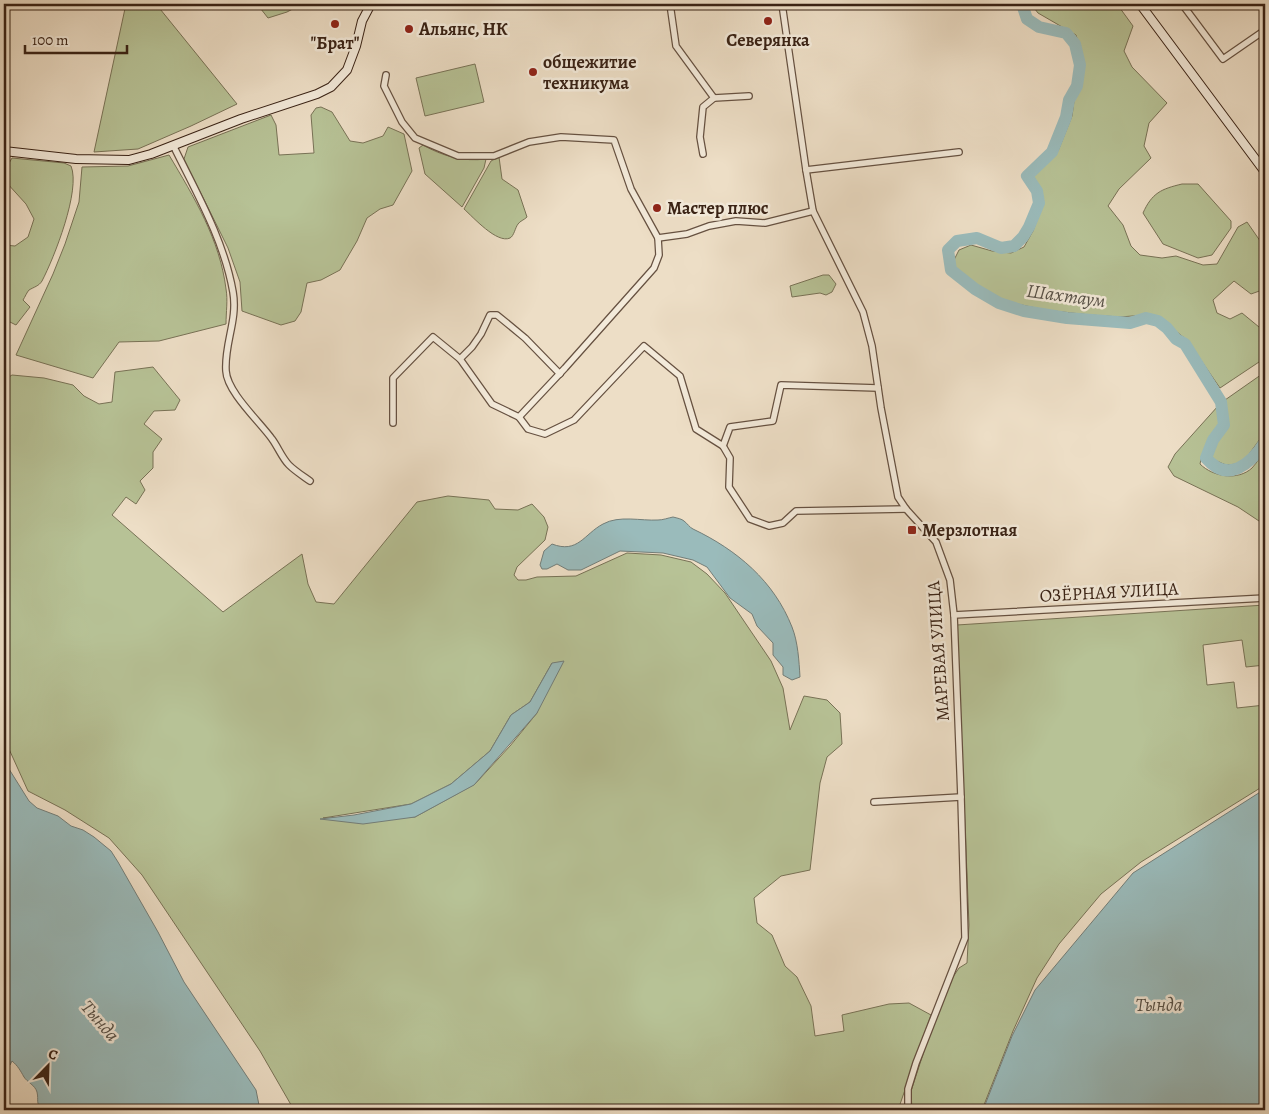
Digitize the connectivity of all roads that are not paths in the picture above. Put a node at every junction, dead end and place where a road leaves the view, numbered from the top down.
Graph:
1 (371, 4) edge
2 (670, 4) edge
3 (782, 4) edge
4 (1140, 4) edge
5 (1182, 4) edge
6 (1265, 30) edge
7 (386, 75) dead end
8 (749, 96) dead end
9 (714, 98) junction
10 (174, 145) junction
11 (4, 151) edge
12 (959, 152) dead end
13 (703, 154) dead end
14 (806, 170) junction
15 (1265, 172) edge
16 (813, 211) junction
17 (658, 238) junction
18 (460, 359) junction
19 (560, 374) junction
20 (878, 388) junction
21 (519, 417) junction
22 (393, 423) dead end
23 (723, 446) junction
24 (310, 481) dead end
25 (906, 509) junction
26 (1265, 598) edge
27 (954, 615) junction
28 (962, 797) junction
29 (874, 802) dead end
30 (908, 1110) edge

1 - 10 street
2 - 9 street
3 - 14 street, МАРЕВАЯ УЛИЦА
4 - 15 street
5 - 6 street
7 - 17 street
8 - 9 street
9 - 13 street
10 - 11 street
10 - 24 street
12 - 14 street
14 - 16 street, МАРЕВАЯ УЛИЦА
16 - 17 street
16 - 20 street, МАРЕВАЯ УЛИЦА
17 - 19 street
18 - 19 street
18 - 21 street
18 - 22 street
19 - 21 street
20 - 23 street
20 - 25 street, МАРЕВАЯ УЛИЦА
21 - 23 street
23 - 25 street
25 - 27 street, МАРЕВАЯ УЛИЦА
26 - 27 street, ОЗЁРНАЯ УЛИЦА
27 - 28 street, МАРЕВАЯ УЛИЦА
28 - 29 street
28 - 30 street, МАРЕВАЯ УЛИЦА

